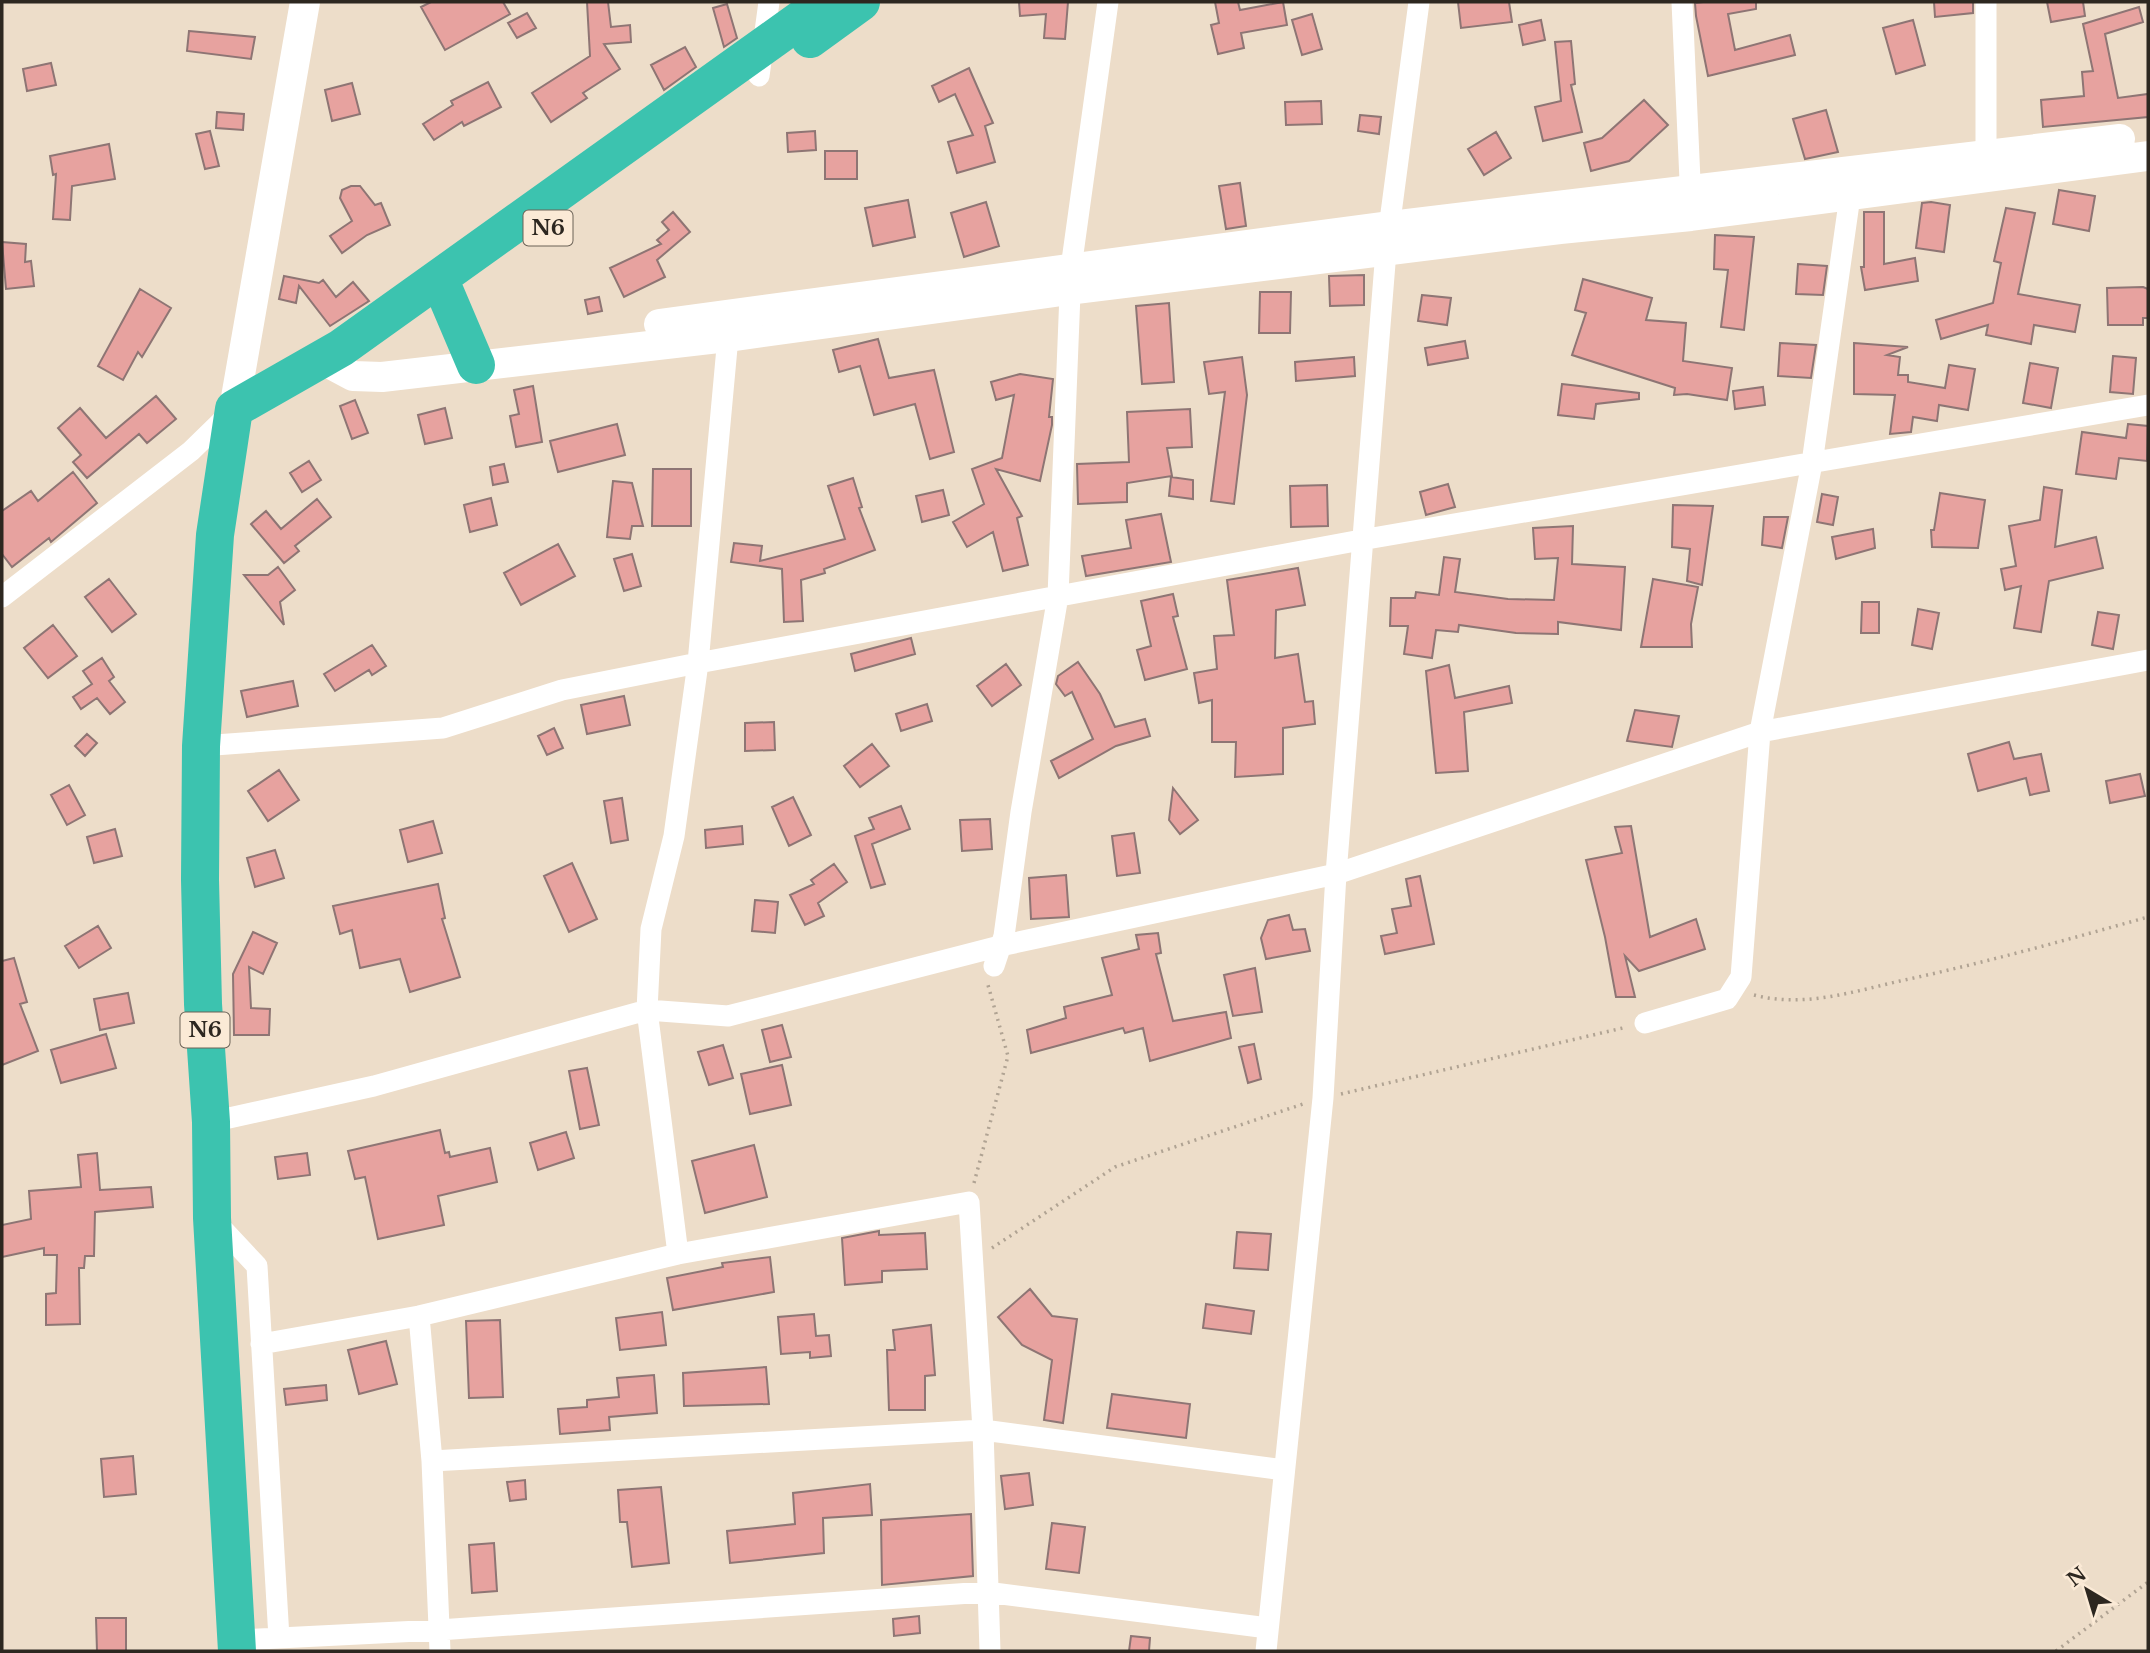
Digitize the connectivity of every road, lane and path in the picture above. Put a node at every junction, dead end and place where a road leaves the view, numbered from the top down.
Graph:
1 (305, 2) edge
2 (769, 2) edge
3 (825, 2) edge
4 (860, 2) edge
5 (1108, 2) edge
6 (1419, 2) edge
7 (1682, 2) edge
8 (1986, 2) edge
9 (761, 61) junction
10 (2148, 136) edge
11 (2148, 156) edge
12 (1986, 166) junction
13 (1852, 182) junction
14 (1691, 203) junction
15 (1387, 238) junction
16 (1070, 279) junction
17 (444, 288) junction
18 (729, 326) junction
19 (472, 357) junction
20 (342, 360) junction
21 (2148, 405) edge
22 (230, 426) junction
23 (191, 450) junction
24 (1812, 463) junction
25 (1361, 540) junction
26 (1058, 596) junction
27 (2, 597) edge
28 (2148, 660) edge
29 (698, 663) junction
30 (1760, 732) junction
31 (201, 747) junction
32 (1336, 874) junction
33 (2148, 917) edge
34 (997, 956) junction
35 (1735, 989) junction
36 (647, 1010) junction
37 (1646, 1023) dead end
38 (211, 1122) junction
39 (969, 1202) junction
40 (212, 1218) junction
41 (678, 1254) junction
42 (419, 1316) junction
43 (261, 1345) junction
44 (983, 1430) junction
45 (432, 1461) junction
46 (1284, 1470) junction
47 (2148, 1582) edge
48 (986, 1592) junction
49 (1268, 1628) junction
50 (279, 1638) junction
51 (439, 1641) edge
52 (237, 1646) edge
53 (990, 1651) edge
54 (1266, 1651) edge
55 (2056, 1651) edge

1 - 22 main road
2 - 9 street
3 - 9 highway, N6
4 - 9 highway, N6
5 - 16 street
6 - 15 street
7 - 14 street
8 - 12 street
9 - 17 highway, N6
10 - 12 main road
11 - 12 main road
12 - 13 main road
13 - 14 main road
13 - 24 street
14 - 15 main road
15 - 16 main road
15 - 25 street
16 - 18 main road
16 - 26 street
17 - 19 highway
17 - 20 highway, N6
18 - 19 main road
18 - 29 street
19 - 20 main road
20 - 22 highway, N6
21 - 24 street
22 - 23 street
22 - 23 street
22 - 31 highway, N6
23 - 27 street
24 - 25 street
24 - 30 street
25 - 26 street
25 - 32 street
26 - 29 street
26 - 34 street
28 - 30 street
29 - 31 street
29 - 36 street
30 - 32 street
30 - 35 street
31 - 38 highway, N6
32 - 34 street
32 - 46 street
33 - 35 path
34 - 36 street
34 - 39 path
35 - 37 street
36 - 38 street
36 - 41 street
38 - 40 highway, N6
39 - 41 street
39 - 44 street
40 - 43 street
40 - 52 highway, N6
41 - 42 street
42 - 43 street
42 - 45 street
43 - 50 street
44 - 45 street
44 - 46 street
44 - 48 street
45 - 51 street
46 - 49 street
47 - 55 path
48 - 49 street
48 - 51 street
48 - 53 street
49 - 54 street
50 - 51 street
50 - 52 street

